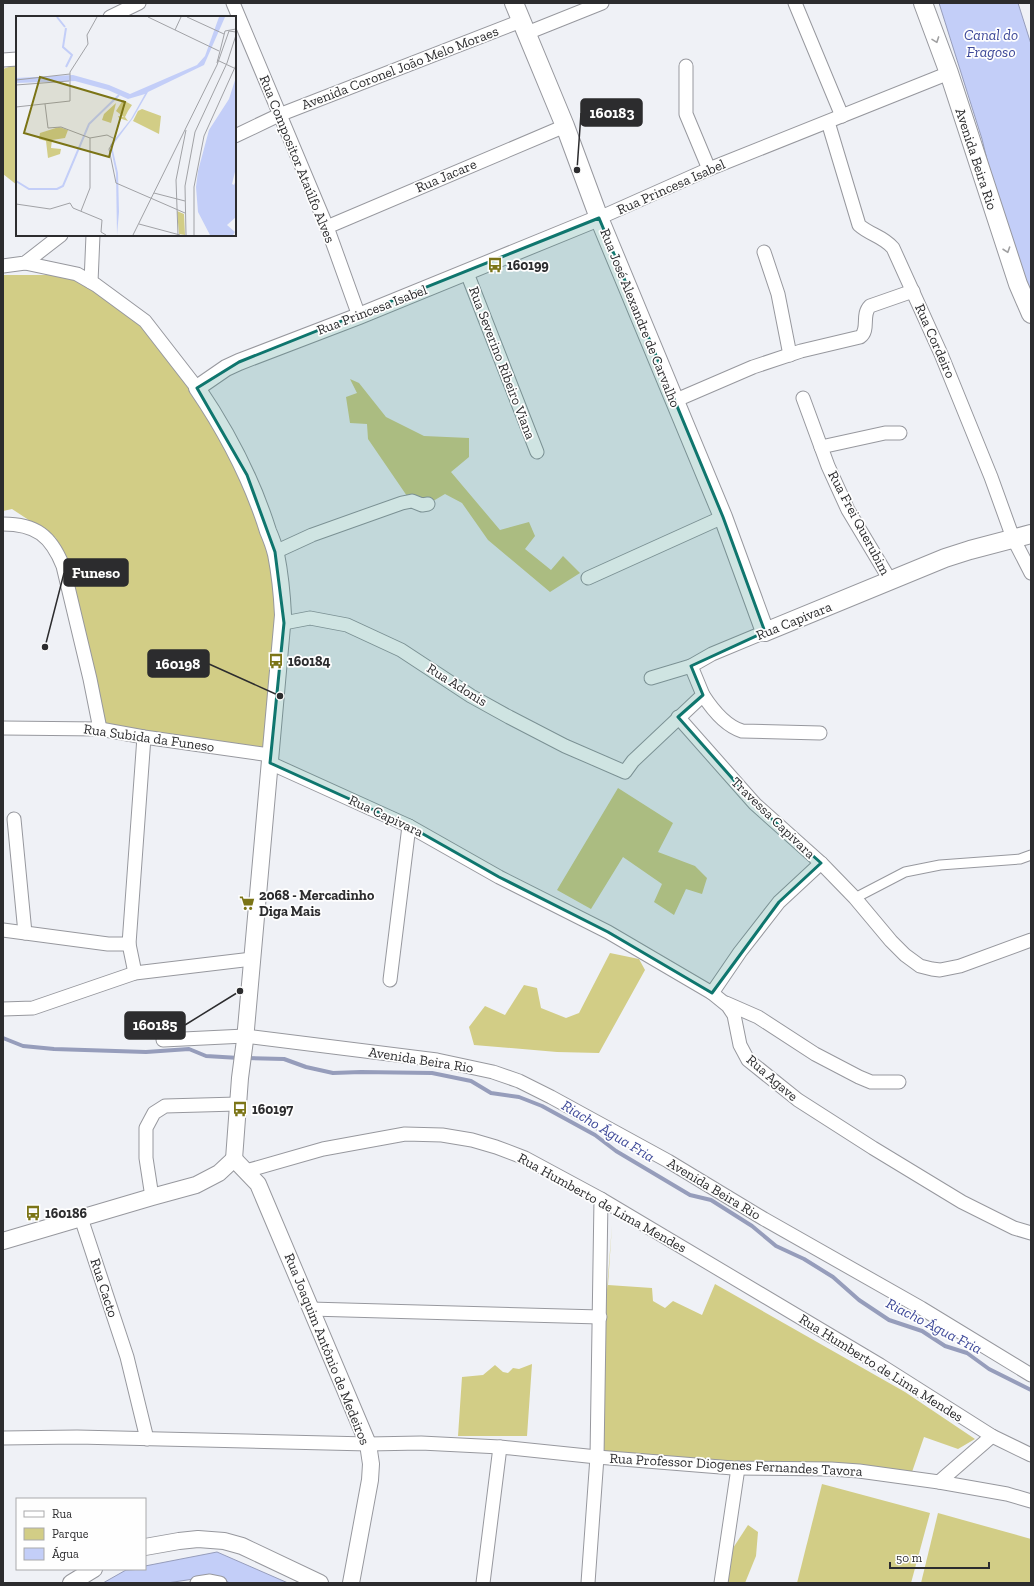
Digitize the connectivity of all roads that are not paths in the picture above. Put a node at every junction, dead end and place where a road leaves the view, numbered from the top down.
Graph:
1 (139, 3) edge
2 (233, 3) edge
3 (514, 3) edge
4 (602, 3) edge
5 (795, 3) edge
6 (923, 3) edge
7 (112, 16) edge
8 (524, 27) junction
9 (16, 59) edge
10 (3, 60) edge
11 (686, 66) dead end
12 (949, 73) junction
13 (279, 115) junction
14 (842, 116) junction
15 (828, 122) junction
16 (565, 126) junction
17 (236, 136) edge
18 (709, 170) junction
19 (599, 218) junction
20 (327, 227) junction
21 (60, 236) edge
22 (93, 236) edge
23 (764, 252) dead end
24 (25, 263) junction
25 (3, 266) edge
26 (467, 273) junction
27 (91, 282) junction
28 (913, 291) junction
29 (1031, 314) edge
30 (359, 316) junction
31 (790, 354) junction
32 (197, 388) junction
33 (803, 398) dead end
34 (674, 401) junction
35 (900, 432) dead end
36 (821, 447) junction
37 (536, 452) dead end
38 (428, 504) dead end
39 (723, 517) junction
40 (3, 524) edge
41 (1031, 534) edge
42 (1013, 538) junction
43 (276, 552) junction
44 (1031, 573) edge
45 (588, 578) dead end
46 (890, 580) junction
47 (284, 623) junction
48 (765, 632) junction
49 (691, 666) junction
50 (650, 678) dead end
51 (703, 695) junction
52 (678, 717) junction
53 (3, 728) edge
54 (100, 729) junction
55 (820, 733) dead end
56 (144, 737) junction
57 (270, 759) junction
58 (14, 819) dead end
59 (409, 826) junction
60 (1031, 855) edge
61 (821, 863) junction
62 (499, 877) joint
63 (855, 898) junction
64 (3, 930) edge
65 (25, 933) junction
66 (1031, 940) edge
67 (129, 944) junction
68 (252, 959) junction
69 (134, 973) junction
70 (390, 980) dead end
71 (712, 993) junction
72 (722, 1002) junction
73 (3, 1009) edge
74 (245, 1038) junction
75 (163, 1040) dead end
76 (899, 1082) dead end
77 (237, 1104) junction
78 (234, 1158) junction
79 (246, 1171) junction
80 (152, 1196) junction
81 (601, 1199) junction
82 (81, 1218) junction
83 (1031, 1233) edge
84 (3, 1241) edge
85 (310, 1309) junction
86 (600, 1317) junction
87 (1031, 1375) edge
88 (992, 1436) junction
89 (3, 1438) edge
90 (148, 1439) junction
91 (368, 1444) junction
92 (500, 1448) junction
93 (1031, 1455) edge
94 (597, 1457) junction
95 (738, 1468) junction
96 (940, 1482) junction
97 (1031, 1500) edge
98 (146, 1547) edge
99 (92, 1570) edge
100 (71, 1583) edge
101 (197, 1583) edge
102 (220, 1583) edge
103 (320, 1583) edge
104 (351, 1583) edge
105 (483, 1583) edge
106 (588, 1583) edge
107 (721, 1583) edge

1 - 7 street
2 - 13 street, Rua Compositor Ataúlfo Alves
3 - 8 main road, Rua José Alexandre de Carvalho
4 - 8 street, Avenida Coronel João Melo Moraes
5 - 14 street
6 -> 12 main road, Avenida Beira Rio
8 - 13 street, Avenida Coronel João Melo Moraes
8 - 16 main road, Rua José Alexandre de Carvalho
9 - 10 street
11 - 18 street
12 - 14 street, Rua Princesa Isabel
12 -> 29 main road, Avenida Beira Rio
13 - 17 street, Avenida Coronel João Melo Moraes
13 - 20 street, Rua Compositor Ataúlfo Alves
14 - 15 street, Rua Princesa Isabel
15 - 18 street, Rua Princesa Isabel
15 - 28 street, Rua Cordeiro
16 - 19 main road, Rua José Alexandre de Carvalho
16 - 20 street, Rua Jacare
18 - 19 street, Rua Princesa Isabel
19 - 26 street, Rua Princesa Isabel
19 - 34 main road, Rua José Alexandre de Carvalho
20 - 30 street, Rua Compositor Ataúlfo Alves
21 - 24 street
22 - 27 street
23 - 31 street
24 - 25 street
24 - 27 street
26 - 30 street, Rua Princesa Isabel
26 - 37 street, Rua Severino Ribeiro Viana
27 - 32 street
28 - 31 street
28 - 42 street, Rua Cordeiro
30 - 32 street, Rua Princesa Isabel
31 - 34 street
32 - 43 street
33 - 36 street, Rua Frei Querubim
34 - 39 main road, Rua José Alexandre de Carvalho
35 - 36 street
36 - 46 street, Rua Frei Querubim
38 - 43 street
39 - 45 street
39 - 48 main road, Rua José Alexandre de Carvalho
40 - 54 street
41 - 42 main road, Rua Capivara
42 - 44 street, Rua Cordeiro
42 - 46 main road, Rua Capivara
43 - 47 street
46 - 48 main road, Rua Capivara
47 - 52 street, Rua Adonis
47 - 57 street
48 - 49 street, Rua Capivara
49 - 50 street, Rua Capivara
49 - 51 street
51 - 52 street
51 - 55 street
52 - 61 street, Travessa Capivara
53 - 54 street, Rua Subida da Funeso
54 - 56 street, Rua Subida da Funeso
56 - 57 street, Rua Subida da Funeso
56 - 67 street
57 - 59 street, Rua Capivara
57 - 68 street
58 - 65 street
59 - 62 street, Rua Capivara
59 - 70 street
60 - 63 street
61 - 63 street, Travessa Capivara
61 - 71 street
62 - 71 street, Rua Agave
63 - 66 street, Travessa Capivara
64 - 65 street
65 - 67 street
67 - 69 street
68 - 69 street
68 - 74 street
69 - 73 street
71 - 72 street, Rua Agave
72 - 76 street
72 - 83 street, Rua Agave
74 - 75 street, Avenida Beira Rio
74 - 77 street
74 - 87 street, Avenida Beira Rio
77 - 78 street
77 - 80 street
78 - 79 street
78 - 80 street
79 - 81 street, Rua Humberto de Lima Mendes
79 - 85 street, Rua Joaquim Antônio de Medeiros
80 - 82 street
81 - 86 street
81 - 88 street, Rua Humberto de Lima Mendes
82 - 84 street
82 - 90 street, Rua Cacto
85 - 86 street
85 - 91 street, Rua Joaquim Antônio de Medeiros
86 - 94 street
88 - 93 street, Rua Humberto de Lima Mendes
88 - 96 street
89 - 90 street, Rua Professor Diogenes Fernandes Tavora
90 - 91 street, Rua Professor Diogenes Fernandes Tavora
91 - 92 street, Rua Professor Diogenes Fernandes Tavora
91 - 104 street, Rua Joaquim Antônio de Medeiros
92 - 94 street, Rua Professor Diogenes Fernandes Tavora
92 - 105 street
94 - 95 street, Rua Professor Diogenes Fernandes Tavora
94 - 106 street
95 - 96 street, Rua Professor Diogenes Fernandes Tavora
95 - 107 street
96 - 97 street, Rua Professor Diogenes Fernandes Tavora
98 - 103 street
99 - 100 street
101 - 102 street

